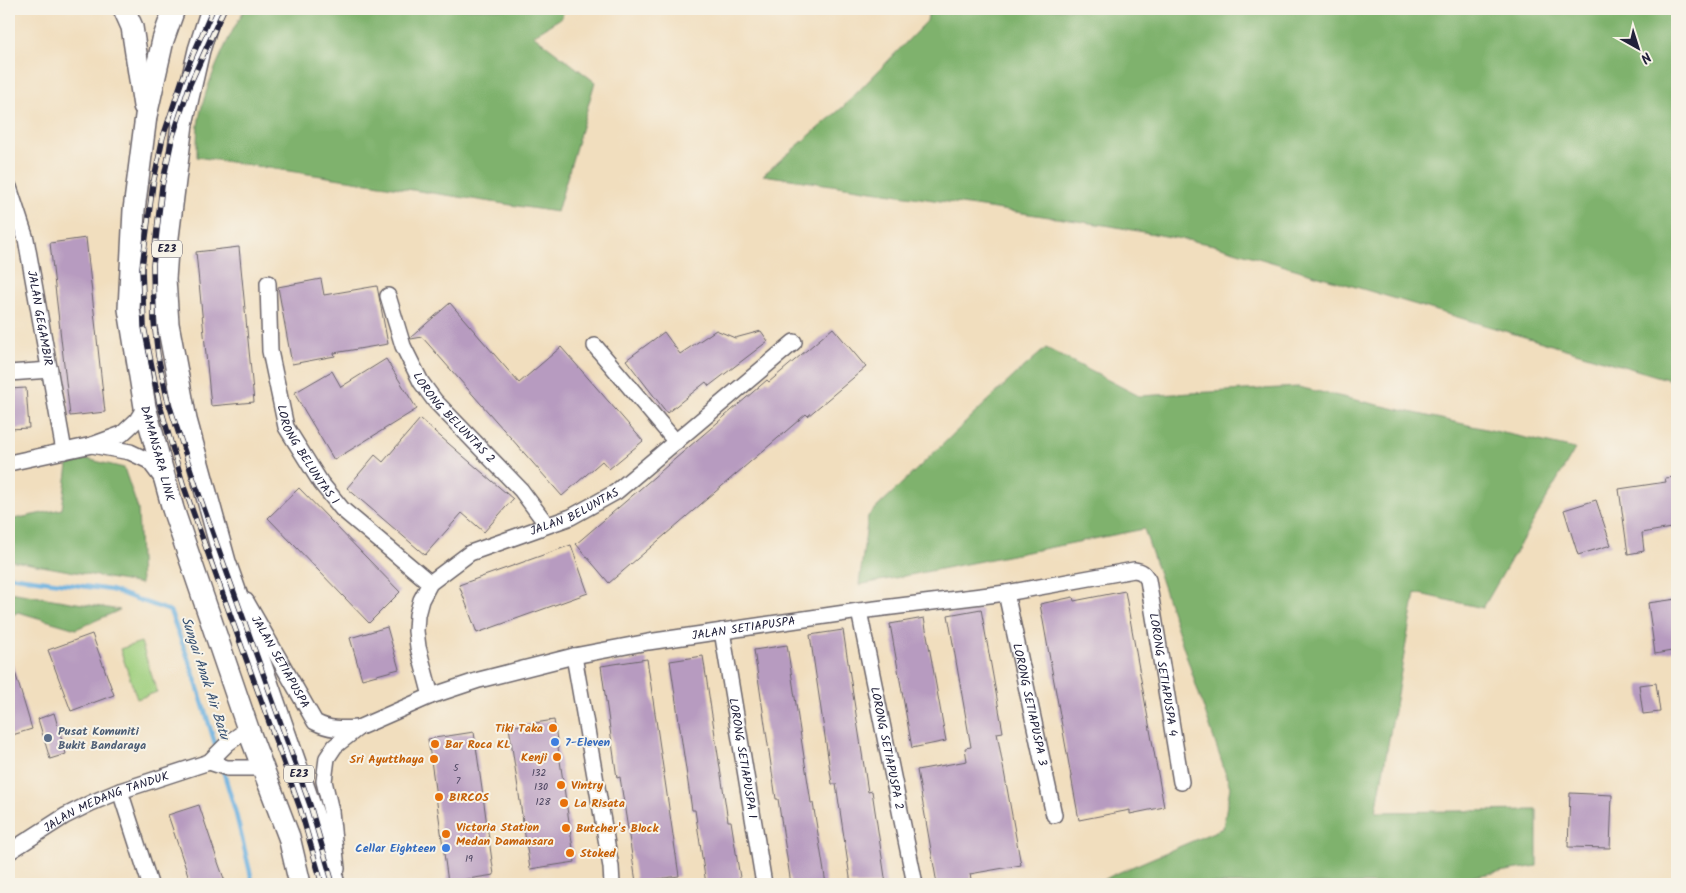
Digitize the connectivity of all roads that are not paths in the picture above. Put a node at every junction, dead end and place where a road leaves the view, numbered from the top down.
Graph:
1 (124, 9) edge
2 (174, 9) edge
3 (212, 9) edge
4 (146, 116) junction
5 (9, 186) edge
6 (268, 283) dead end
7 (388, 296) dead end
8 (794, 342) dead end
9 (595, 346) dead end
10 (50, 370) junction
11 (9, 374) edge
12 (145, 407) junction
13 (676, 442) junction
14 (92, 445) junction
15 (64, 451) junction
16 (9, 463) edge
17 (165, 482) junction
18 (547, 525) junction
19 (225, 562) junction
20 (1140, 571) joint
21 (430, 583) junction
22 (1006, 593) junction
23 (859, 611) junction
24 (722, 631) junction
25 (574, 656) junction
26 (431, 696) junction
27 (358, 728) junction
28 (248, 729) junction
29 (217, 761) junction
30 (262, 768) junction
31 (1181, 782) dead end
32 (120, 791) junction
33 (1054, 816) dead end
34 (9, 852) edge
35 (150, 884) edge
36 (300, 884) edge
37 (334, 884) edge
38 (338, 884) edge
39 (612, 884) edge
40 (764, 884) edge
41 (915, 884) edge

1 - 4 highway
2 - 4 highway, DAMANSARA LINK / E23
3 - 19 highway, E23
4 - 12 highway, DAMANSARA LINK / E23
5 - 10 street, JALAN GEGAMBIR
6 - 21 street, LORONG BELUNTAS 1
7 - 18 street, LORONG BELUNTAS 2
8 - 13 street, JALAN BELUNTAS
9 - 13 street
10 - 11 street
10 - 15 street, JALAN GEGAMBIR
12 - 14 street
12 - 17 highway, DAMANSARA LINK / E23
13 - 18 street, JALAN BELUNTAS
14 - 15 street
14 - 17 street
15 - 16 street
17 - 28 highway, DAMANSARA LINK / E23
18 - 21 street, JALAN BELUNTAS
19 - 27 street, JALAN SETIAPUSPA
19 - 37 highway, E23
20 - 22 street, JALAN SETIAPUSPA
20 - 31 street, LORONG SETIAPUSPA 4
21 - 26 street, JALAN BELUNTAS
22 - 23 street, JALAN SETIAPUSPA
22 - 33 street, LORONG SETIAPUSPA 3
23 - 24 street, JALAN SETIAPUSPA
23 - 41 street, LORONG SETIAPUSPA 2
24 - 25 street, JALAN SETIAPUSPA
24 - 40 street, LORONG SETIAPUSPA 1
25 - 26 street, JALAN SETIAPUSPA
25 - 39 street
26 - 27 street, JALAN SETIAPUSPA
27 - 38 street, JALAN SETIAPUSPA
28 - 29 street, JALAN MEDANG TANDUK
28 - 30 highway, DAMANSARA LINK / E23
29 - 30 street, JALAN MEDANG TANDUK
29 - 32 street, JALAN MEDANG TANDUK
30 - 36 highway, DAMANSARA LINK / E23
32 - 34 street, JALAN MEDANG TANDUK
32 - 35 street

